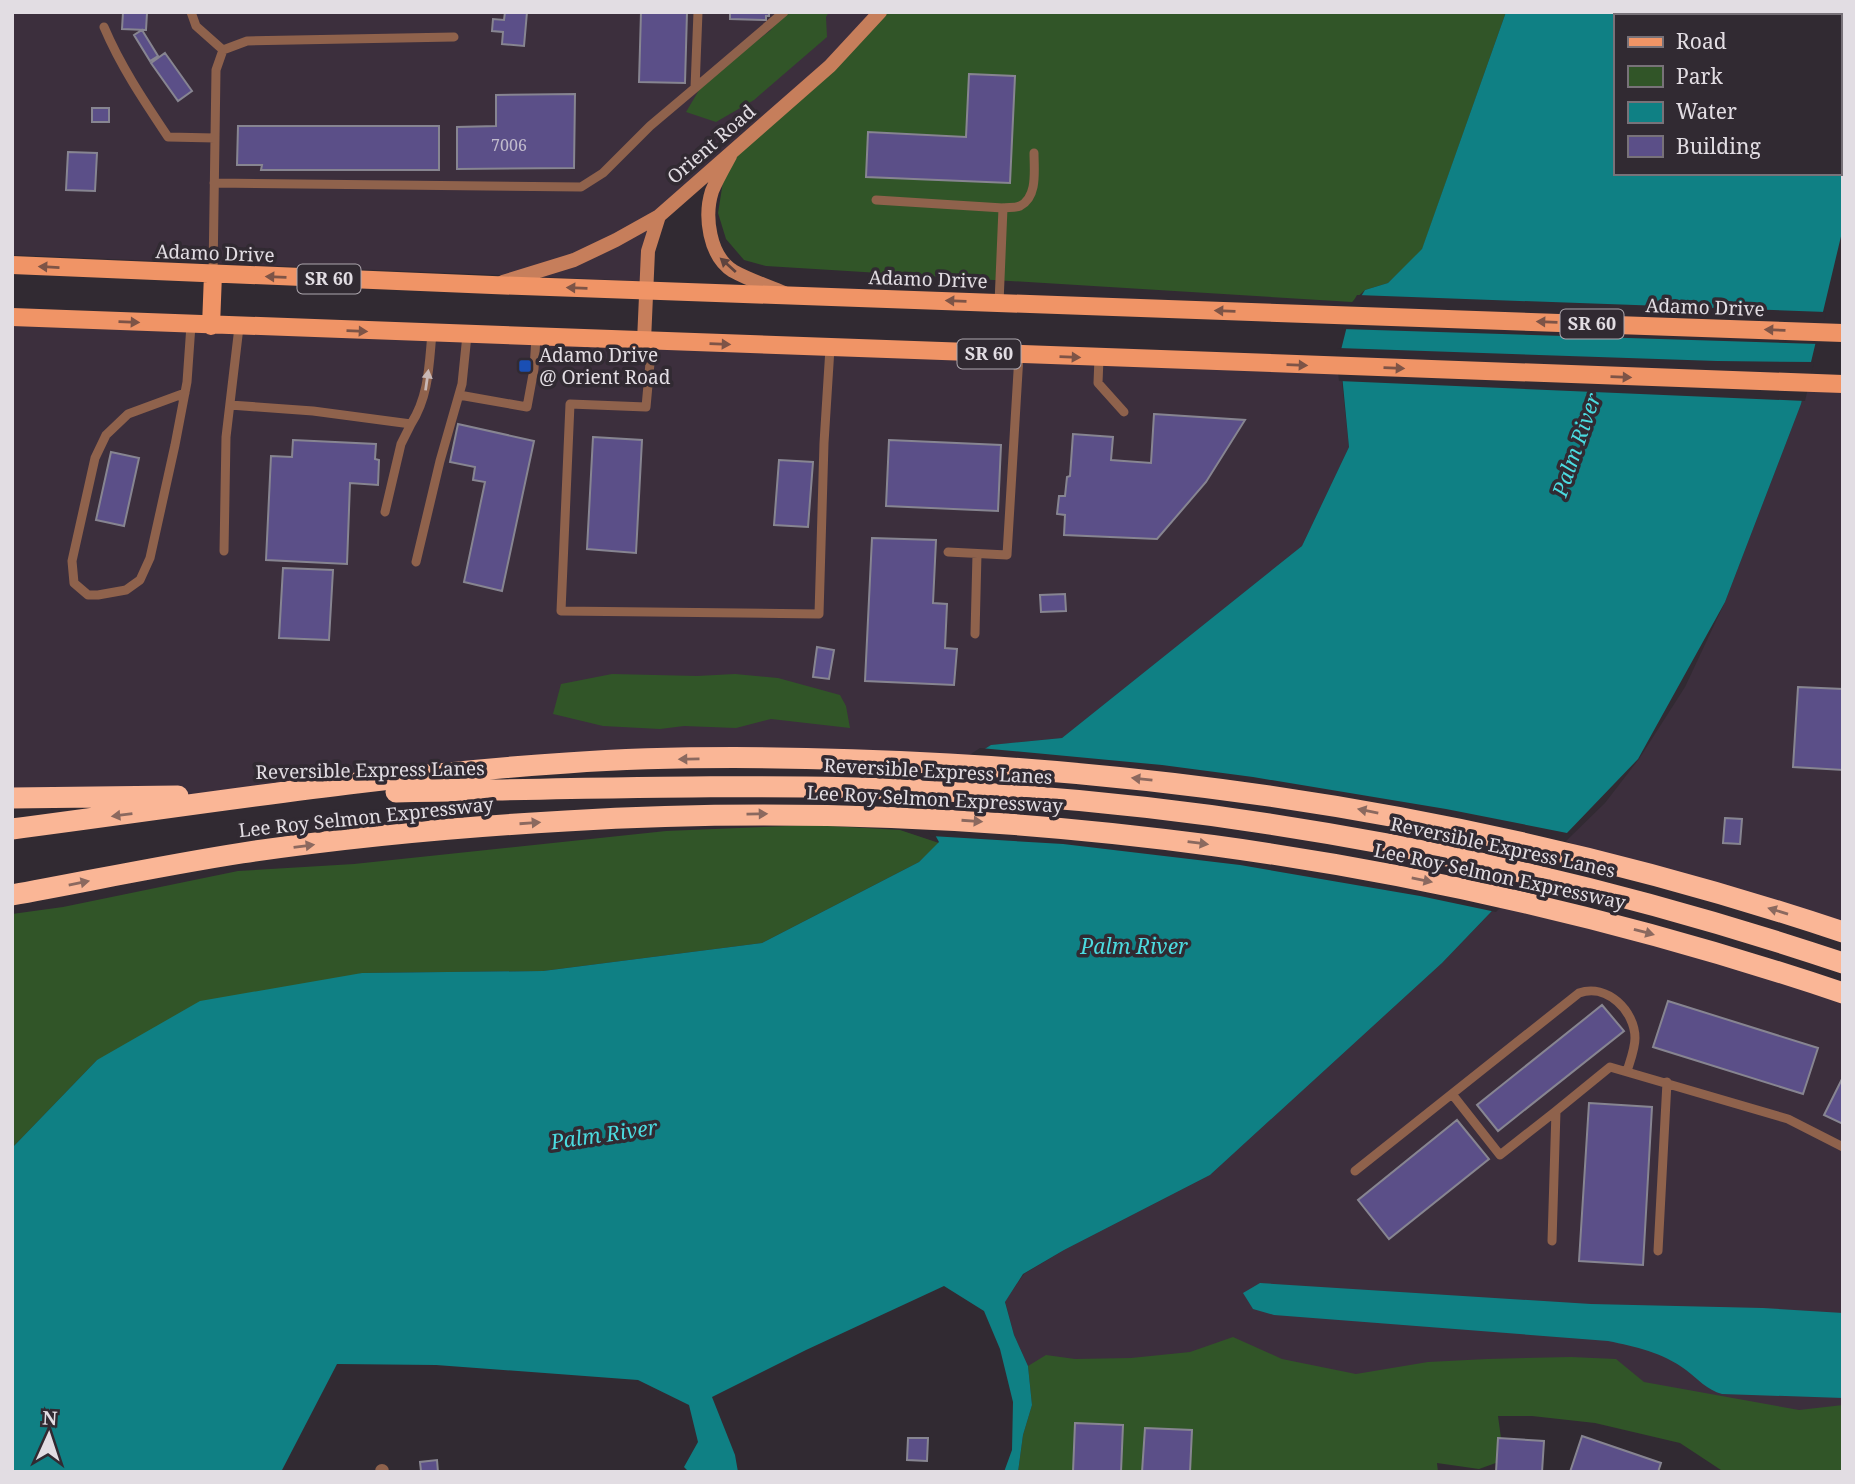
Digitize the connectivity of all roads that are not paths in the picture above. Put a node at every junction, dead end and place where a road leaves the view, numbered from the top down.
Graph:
1 (191, 12) edge
2 (698, 12) edge
3 (784, 12) edge
4 (880, 12) edge
5 (104, 27) dead end
6 (454, 37) dead end
7 (223, 50) junction
8 (695, 88) junction
9 (215, 138) junction
10 (733, 149) junction
11 (1034, 153) dead end
12 (214, 183) junction
13 (876, 200) dead end
14 (1003, 208) junction
15 (659, 216) junction
16 (12, 265) edge
17 (212, 274) junction
18 (492, 285) junction
19 (645, 290) junction
20 (789, 295) junction
21 (999, 303) junction
22 (12, 317) edge
23 (191, 325) junction
24 (211, 326) junction
25 (239, 327) junction
26 (1843, 333) edge
27 (432, 334) junction
28 (467, 335) junction
29 (536, 337) junction
30 (648, 341) junction
31 (830, 348) junction
32 (1019, 355) junction
33 (1099, 358) junction
34 (1840, 384) edge
35 (185, 393) junction
36 (459, 395) junction
37 (230, 405) junction
38 (1124, 412) dead end
39 (411, 424) junction
40 (385, 512) dead end
41 (224, 551) dead end
42 (948, 552) dead end
43 (977, 554) junction
44 (416, 562) dead end
45 (975, 634) dead end
46 (12, 799) edge
47 (12, 829) edge
48 (12, 895) edge
49 (1843, 932) edge
50 (1843, 963) edge
51 (1843, 993) edge
52 (1627, 1071) junction
53 (1667, 1082) junction
54 (1452, 1094) junction
55 (1556, 1111) junction
56 (1843, 1147) edge
57 (1354, 1171) dead end
58 (1552, 1241) dead end
59 (1658, 1251) dead end

1 - 7 lane
2 - 8 lane
3 - 8 lane
4 - 10 street, Orient Road
5 - 9 lane
6 - 7 lane
7 - 9 lane
8 - 12 lane
9 - 12 lane
10 - 15 street, Orient Road
20 -> 10 street
11 - 14 lane
12 - 17 lane
13 - 14 lane
14 - 21 lane
15 - 18 street, Orient Road
15 - 19 street
17 -> 16 main road, Adamo Drive / SR 60
18 -> 17 main road, Adamo Drive / SR 60
17 - 24 main road
19 -> 18 main road, Adamo Drive / SR 60
19 - 20 main road, Adamo Drive / SR 60
19 - 30 street
21 -> 20 main road, Adamo Drive / SR 60
26 -> 21 main road, Adamo Drive / SR 60
22 -> 23 main road, SR 60
23 - 24 main road, SR 60
23 - 35 lane
24 - 25 main road, SR 60
25 -> 27 main road, SR 60
25 - 37 lane
27 - 28 main road, SR 60
39 -> 27 lane
28 - 29 main road, SR 60
28 - 36 lane
29 - 30 main road, SR 60
29 - 36 lane
30 -> 31 main road, SR 60
30 - 31 lane
31 - 32 main road, SR 60
32 -> 33 main road, SR 60
32 - 43 lane
33 -> 34 main road, SR 60
33 - 38 lane
35 - 35 lane
36 - 44 lane
37 - 39 lane
37 - 41 lane
39 - 40 lane
42 - 43 lane
43 - 45 lane
46 - 50 highway, Reversible Express Lanes
49 -> 47 highway, Lee Roy Selmon Expressway
48 -> 51 highway, Lee Roy Selmon Expressway
52 - 53 lane
52 - 54 lane
52 - 55 lane
53 - 56 lane
53 - 59 lane
54 - 55 lane
54 - 57 lane
55 - 58 lane

